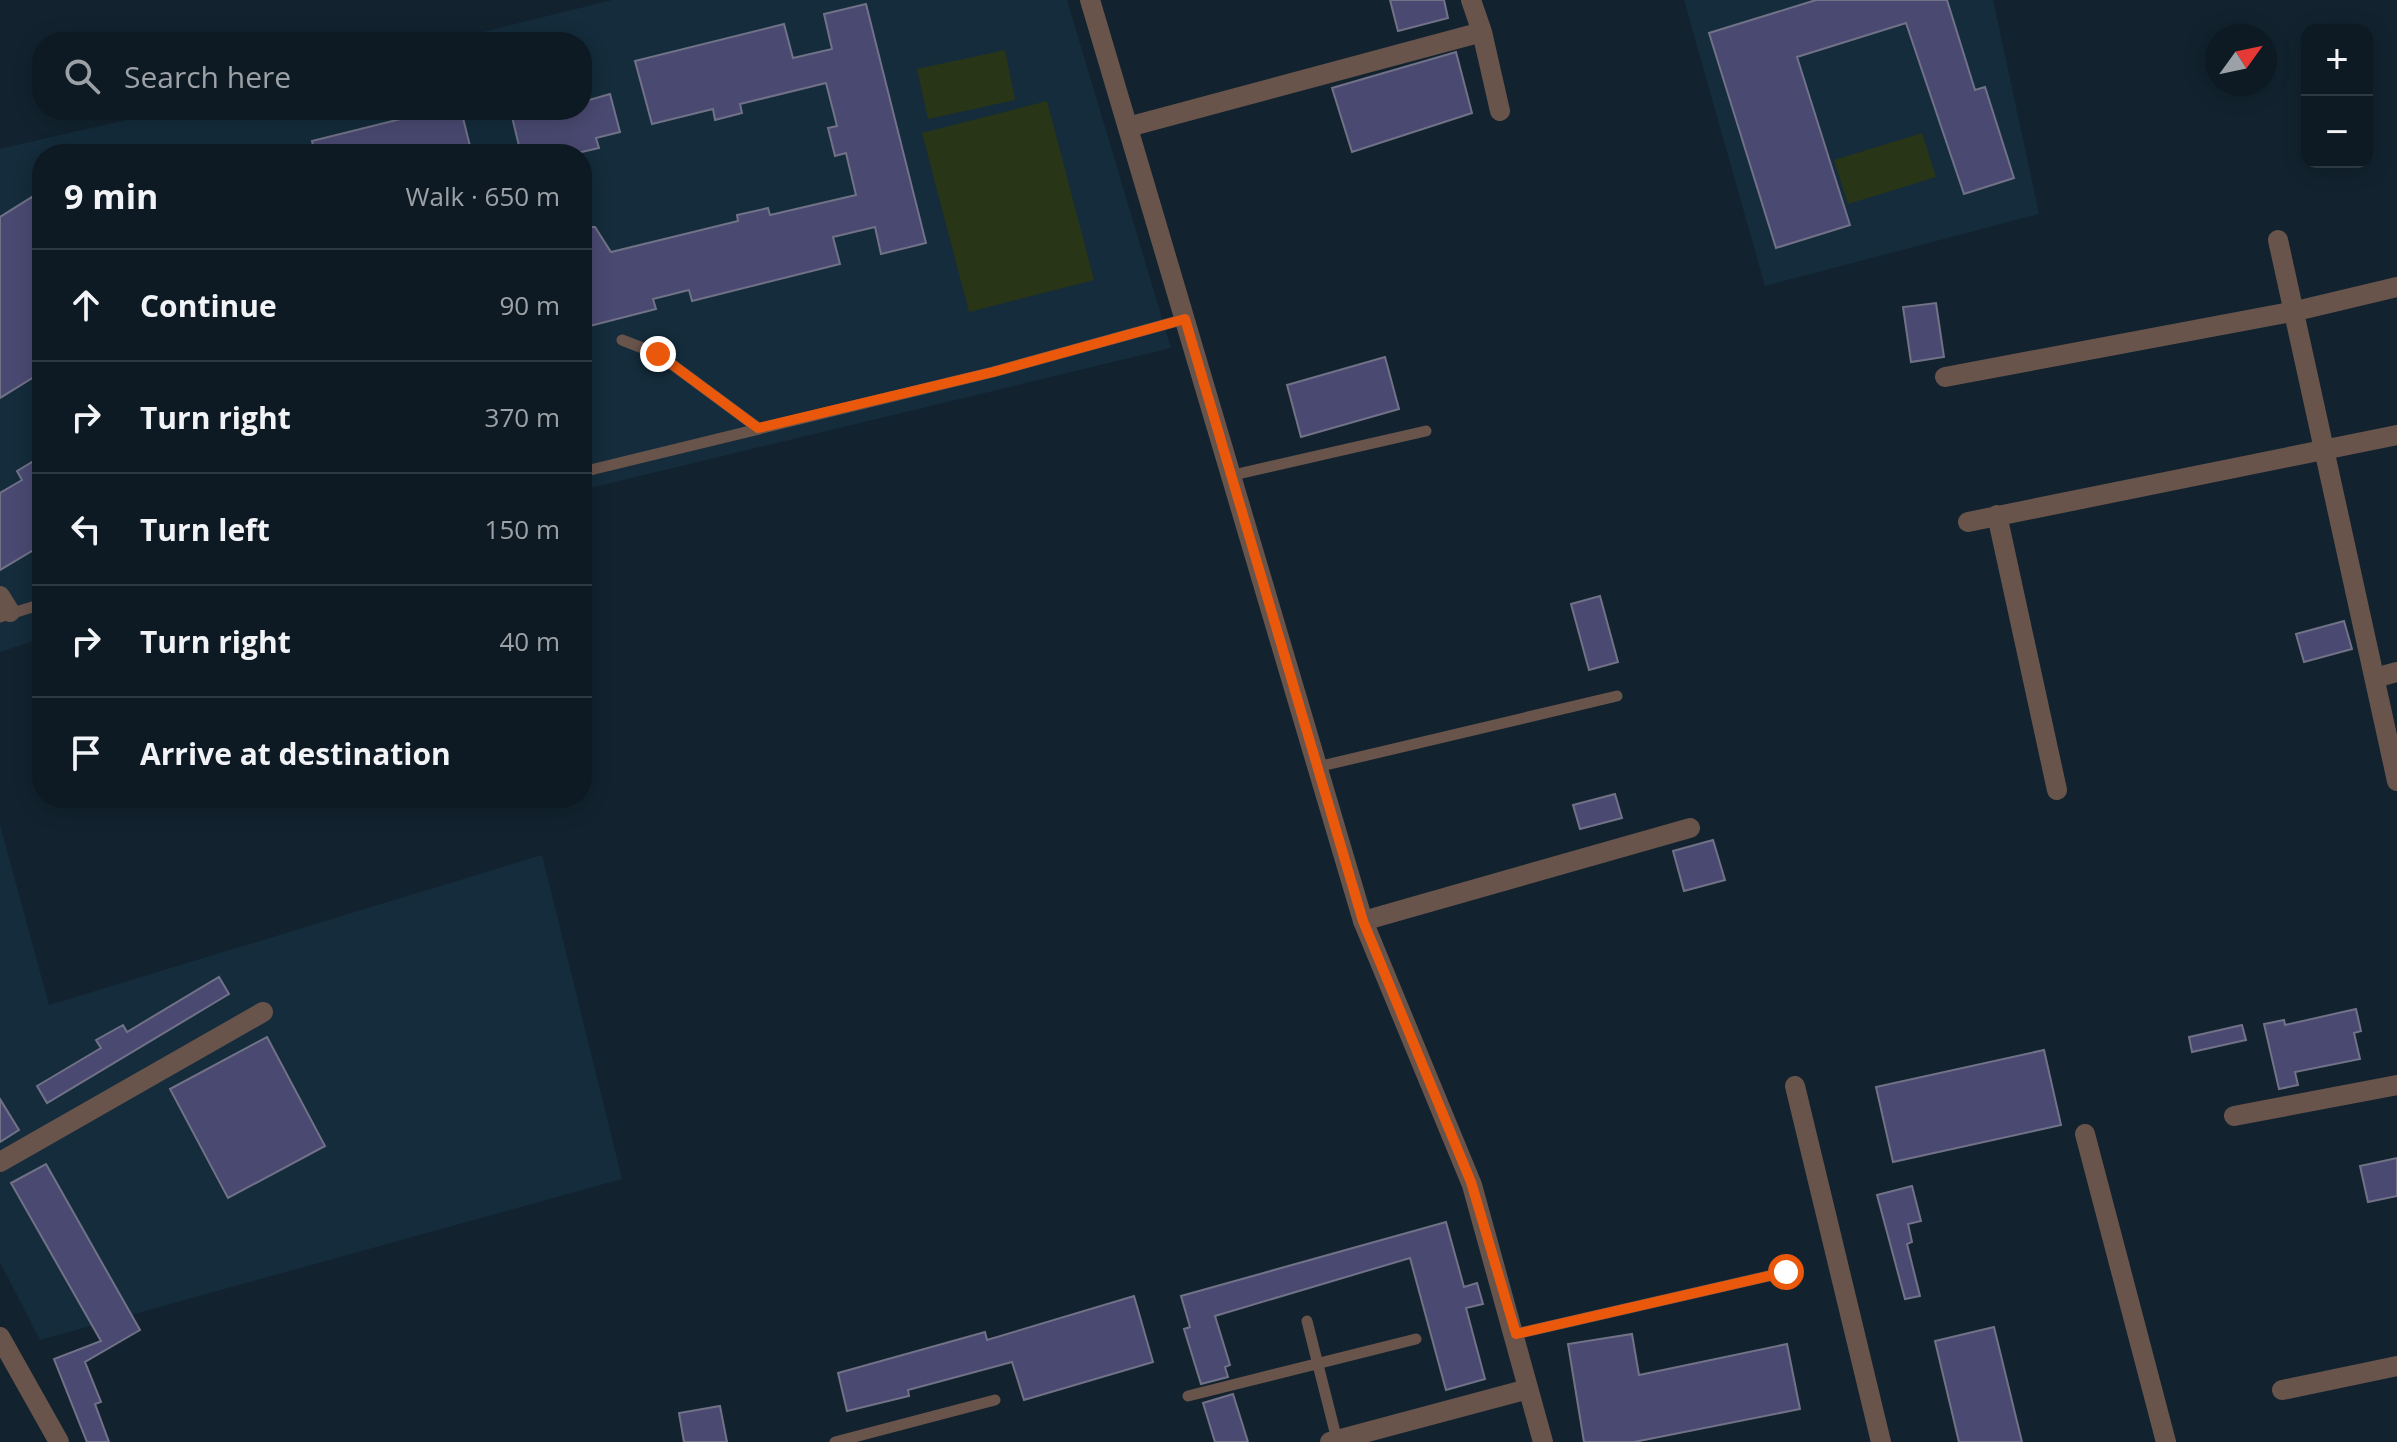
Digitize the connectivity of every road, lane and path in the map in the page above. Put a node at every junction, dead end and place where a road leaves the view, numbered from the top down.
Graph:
1 (1090, 0) edge
2 (1471, 0) edge
3 (1482, 32) junction
4 (1500, 111) dead end
5 (1128, 127) junction
6 (2278, 240) dead end
7 (2397, 287) edge
8 (2296, 311) junction
9 (1185, 319) junction
10 (622, 340) dead end
11 (1945, 377) dead end
12 (758, 428) junction
13 (1426, 431) dead end
14 (2397, 435) edge
15 (2325, 448) junction
16 (592, 470) edge
17 (1229, 476) junction
18 (1997, 515) junction
19 (1968, 522) dead end
20 (32, 605) edge
21 (3, 609) edge
22 (2397, 672) edge
23 (2375, 678) junction
24 (1617, 696) dead end
25 (1317, 767) junction
26 (2397, 781) edge
27 (2057, 790) dead end
28 (1690, 828) dead end
29 (1363, 921) junction
30 (263, 1012) dead end
31 (2397, 1085) edge
32 (1795, 1086) dead end
33 (2234, 1116) dead end
34 (2085, 1134) dead end
35 (0, 1162) edge
36 (1786, 1272) dead end
37 (1307, 1321) dead end
38 (1516, 1334) junction
39 (0, 1337) edge
40 (1416, 1339) dead end
41 (1318, 1363) junction
42 (2397, 1366) edge
43 (1528, 1389) junction
44 (2282, 1390) dead end
45 (1188, 1396) dead end
46 (995, 1400) dead end
47 (1334, 1441) edge
48 (59, 1442) edge
49 (835, 1442) edge
50 (1543, 1442) edge
51 (1881, 1442) edge
52 (2166, 1442) edge

1 - 5 street
2 - 3 street
3 - 4 street
3 - 5 street
5 - 9 street
6 - 8 street
7 - 8 street
8 - 11 street
8 - 15 street
9 - 12 lane
9 - 17 street
10 - 12 lane
12 - 16 lane
13 - 17 lane
14 - 15 street
15 - 18 street
15 - 23 street
17 - 25 street
18 - 19 street
18 - 27 street
20 - 21 lane
22 - 23 street
23 - 26 street
24 - 25 lane
25 - 29 street
28 - 29 street
29 - 38 street
30 - 35 street
31 - 33 street
32 - 51 street
34 - 52 street
36 - 38 lane
37 - 41 lane
38 - 43 street
39 - 48 street
40 - 41 lane
41 - 45 lane
41 - 47 lane
42 - 44 street
43 - 47 street
43 - 50 street
46 - 49 lane

